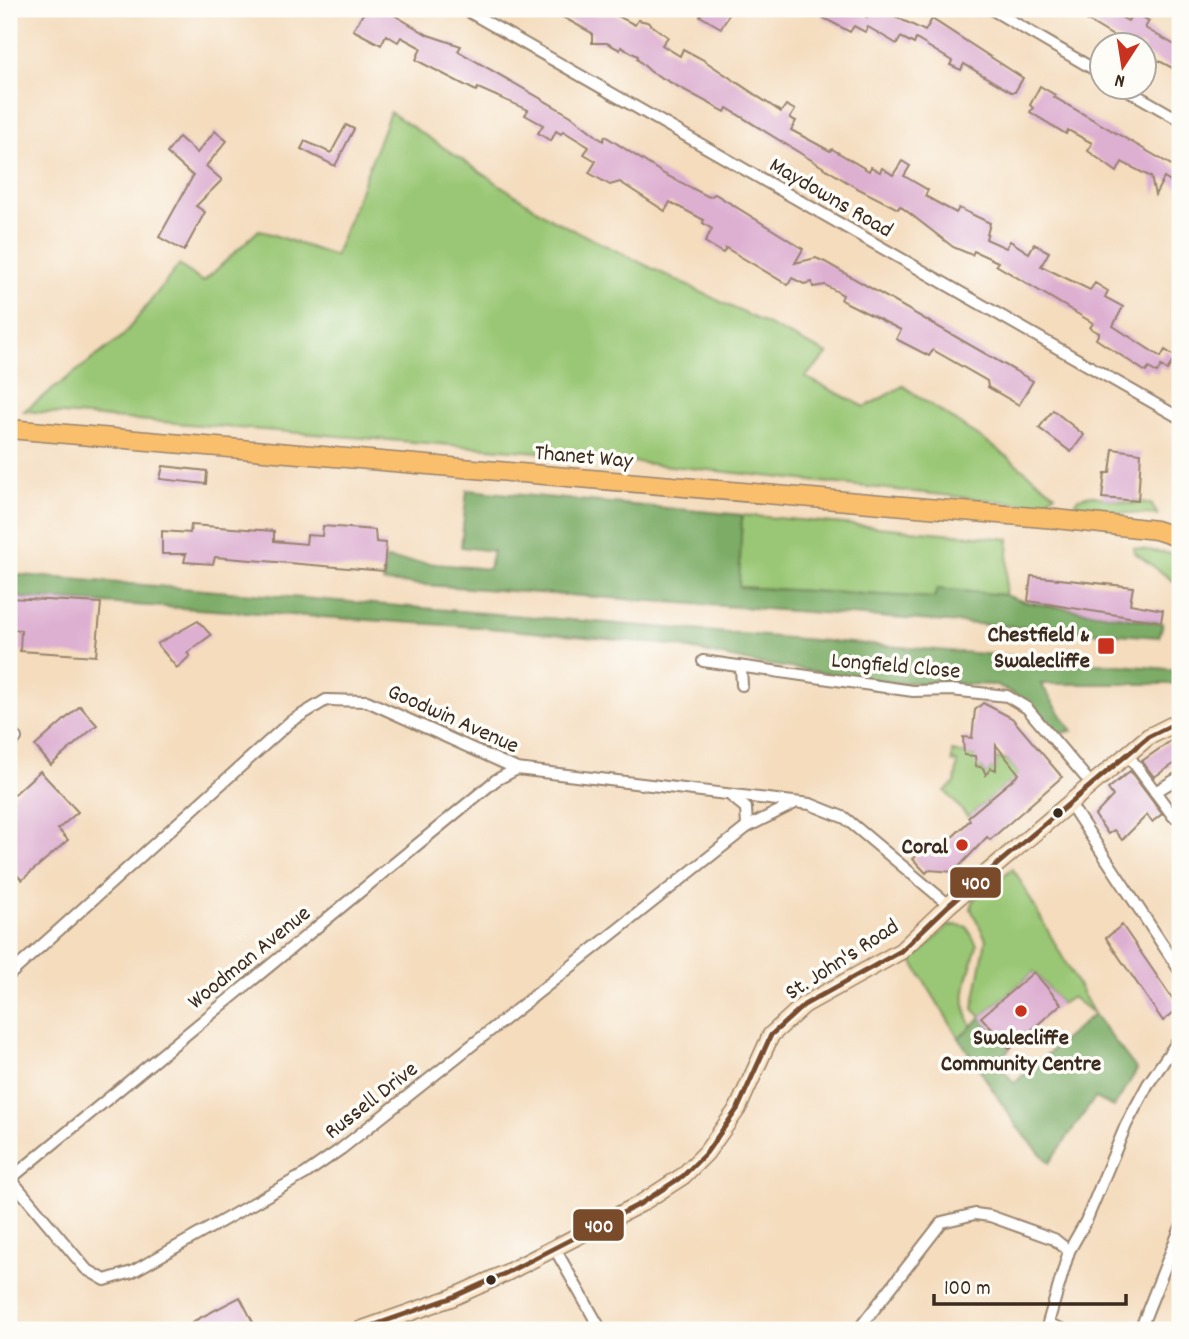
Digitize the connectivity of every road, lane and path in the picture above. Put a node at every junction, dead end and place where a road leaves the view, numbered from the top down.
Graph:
1 (464, 9) edge
2 (991, 9) edge
3 (1088, 66) edge
4 (1148, 102) edge
5 (1180, 120) edge
6 (1180, 418) edge
7 (9, 429) edge
8 (1180, 526) edge
9 (1156, 530) junction
10 (1180, 538) edge
11 (703, 661) dead end
12 (741, 668) junction
13 (742, 685) dead end
14 (1180, 721) edge
15 (1128, 755) junction
16 (517, 769) junction
17 (1180, 777) edge
18 (1093, 786) junction
19 (1155, 792) junction
20 (730, 796) junction
21 (793, 804) junction
22 (1070, 804) junction
23 (1173, 816) dead end
24 (747, 827) junction
25 (949, 905) junction
26 (1180, 971) edge
27 (9, 975) edge
28 (1180, 1038) edge
29 (9, 1178) edge
30 (1180, 1229) edge
31 (555, 1249) junction
32 (1069, 1251) junction
33 (1048, 1327) edge
34 (367, 1329) edge
35 (601, 1330) edge
36 (858, 1330) edge
37 (1063, 1330) edge
38 (1140, 1330) edge

1 - 6 street, Maydowns Road
2 - 3 street
4 - 5 street
7 - 9 main road, Thanet Way
8 - 9 main road, Thanet Way
9 - 10 main road, Thanet Way
11 - 12 street, Longfield Close
12 - 13 street
12 - 18 street, Longfield Close
14 - 15 main road, St. John's Road
15 - 18 main road, St. John's Road
15 - 19 street
16 - 20 street, Goodwin Avenue
16 - 27 street, Goodwin Avenue
16 - 29 street, Woodman Avenue
17 - 19 street
18 - 22 main road, St. John's Road
19 - 23 street
20 - 21 street, Goodwin Avenue
20 - 24 street
21 - 24 street, Russell Drive
21 - 25 street, Goodwin Avenue
22 - 25 main road, St. John's Road
22 - 26 street
24 - 29 street, Russell Drive
25 - 31 main road, St. John's Road
28 - 32 street
30 - 38 street
31 - 34 main road, St. John's Road
31 - 35 street
32 - 33 street
32 - 36 street
33 - 37 street

